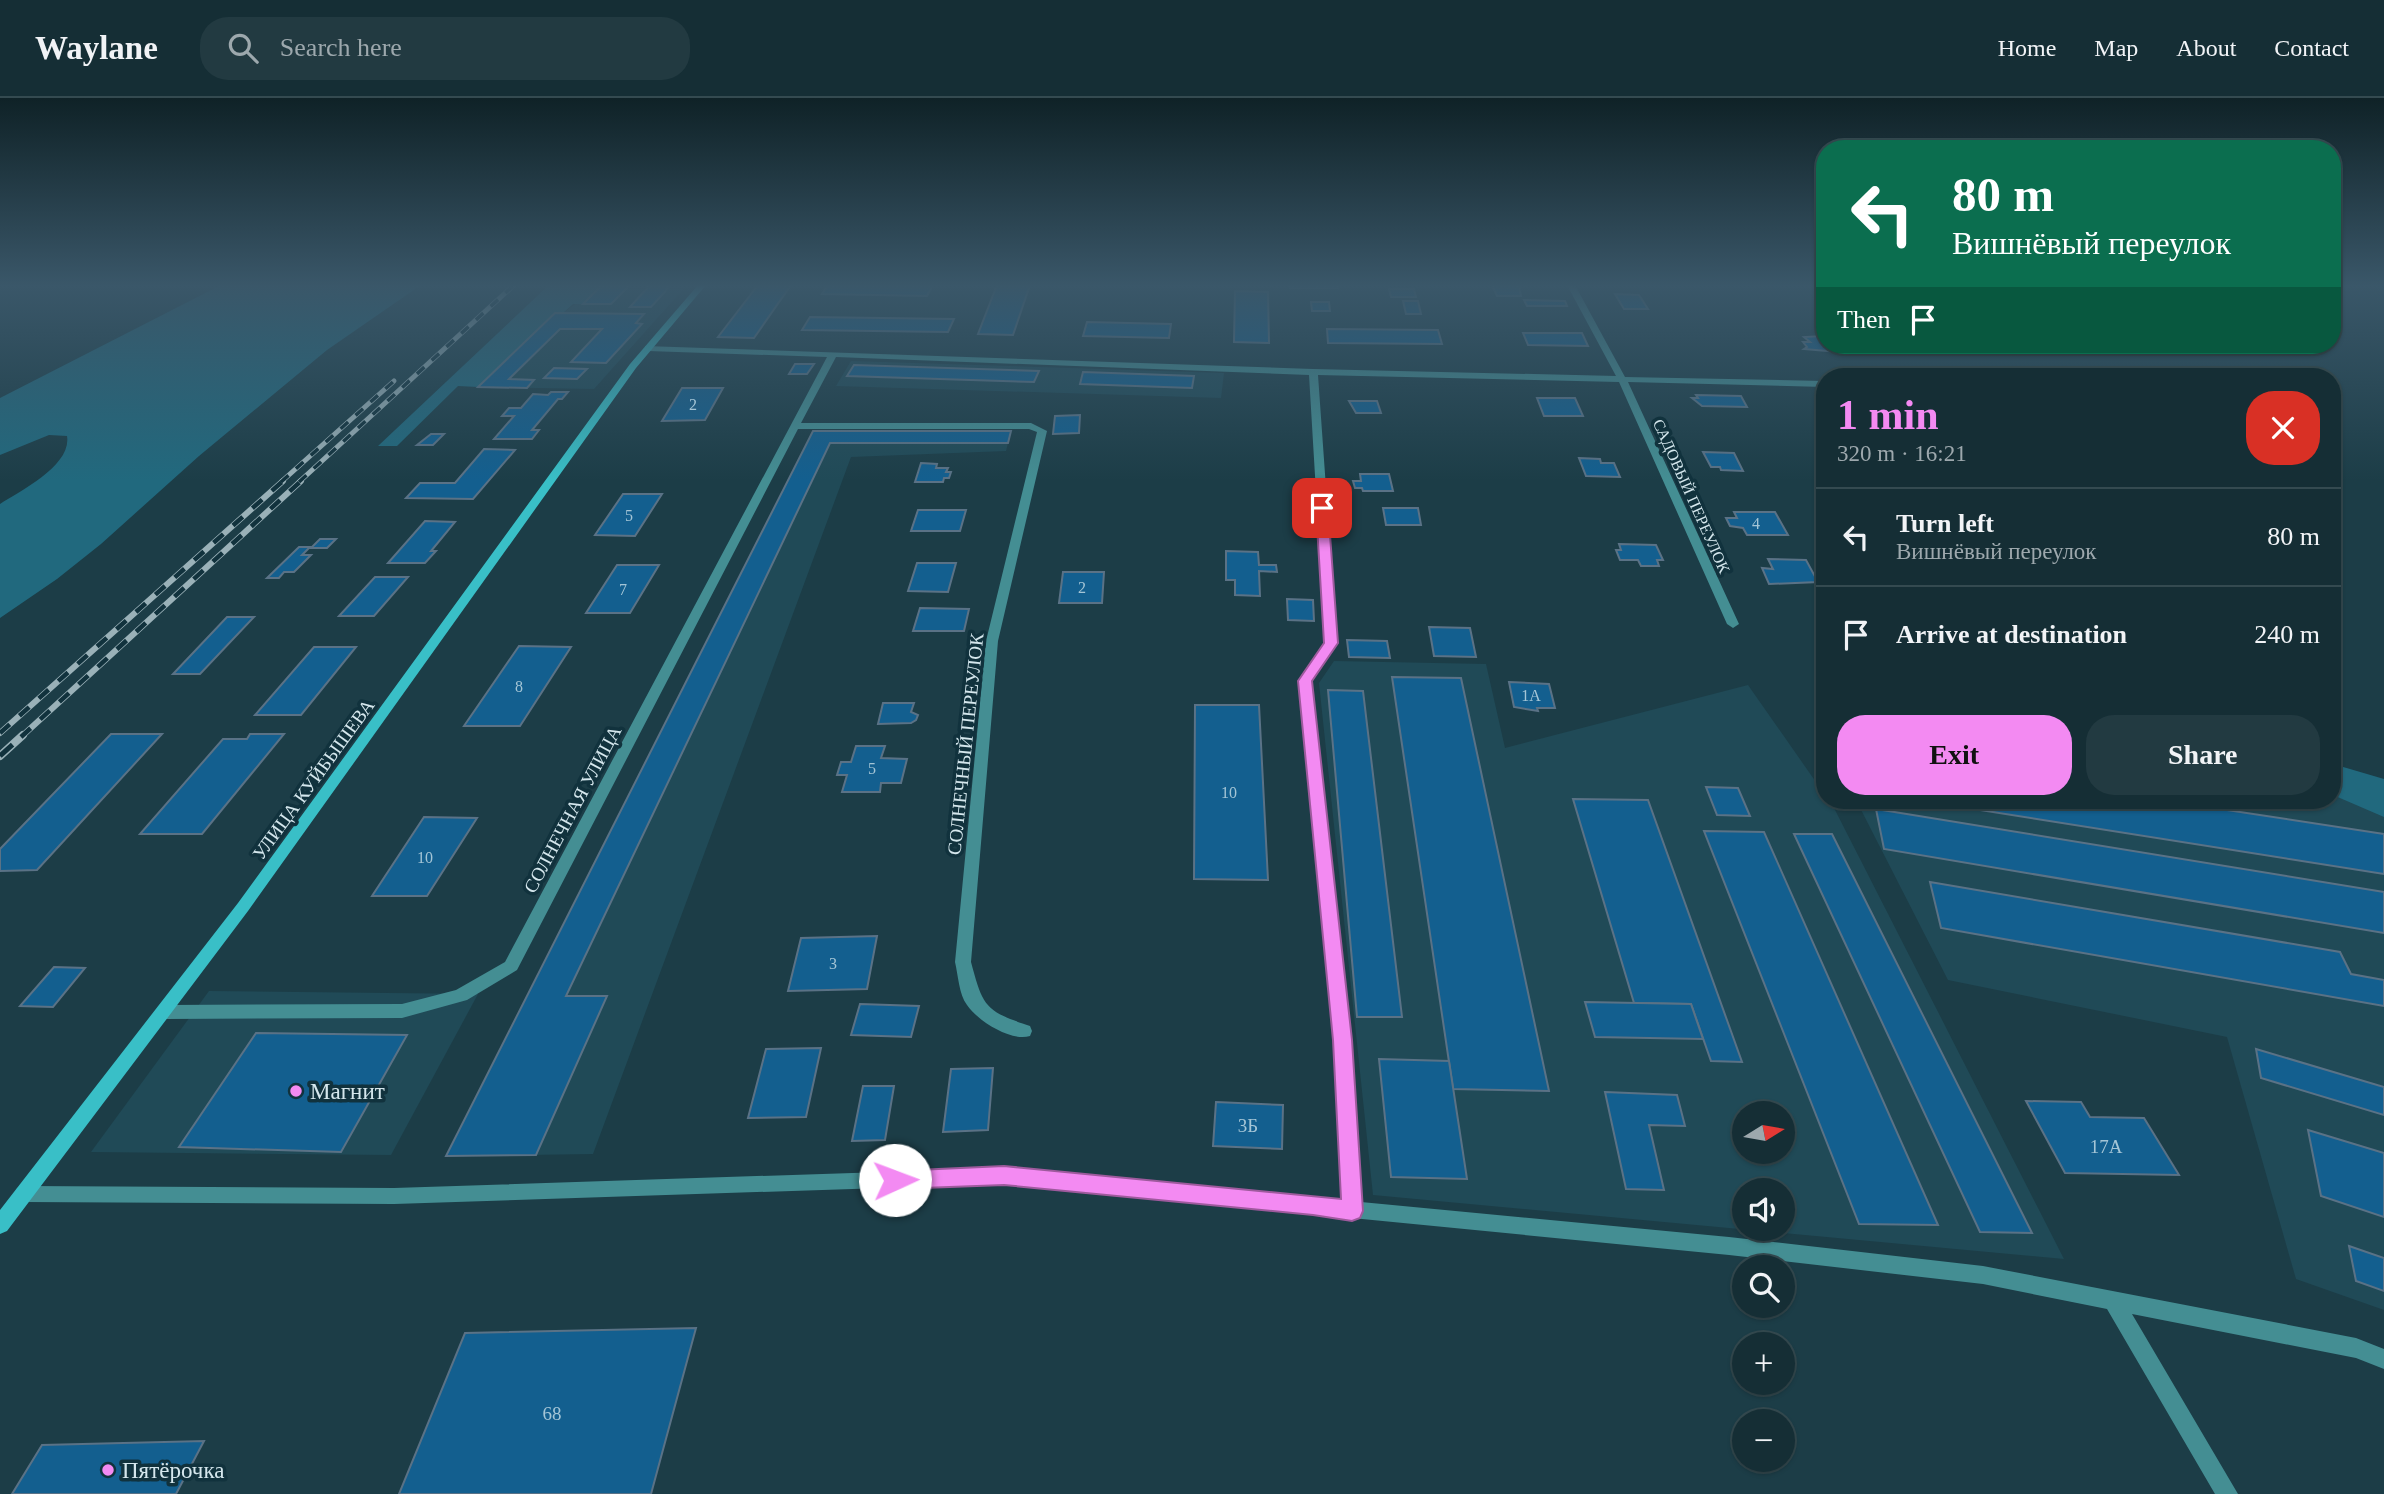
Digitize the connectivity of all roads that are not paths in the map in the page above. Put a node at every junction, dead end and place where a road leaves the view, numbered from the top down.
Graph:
1 (646, 350) edge
2 (714, 350) edge
3 (1606, 350) edge
4 (833, 354) junction
5 (1313, 372) junction
6 (1623, 381) junction
7 (1816, 384) edge
8 (795, 426) junction
9 (1732, 624) dead end
10 (165, 1012) junction
11 (1024, 1031) dead end
12 (24, 1194) junction
13 (1352, 1211) junction
14 (0, 1226) edge
15 (2114, 1303) junction
16 (2384, 1359) edge
17 (2227, 1494) edge

1 - 10 street, УЛИЦА КУЙБЫШЕВА
2 - 4 street
3 - 6 street, САДОВЫЙ ПЕРЕУЛОК
4 - 5 street
4 - 8 street, СОЛНЕЧНАЯ УЛИЦА
5 - 6 street
5 - 13 street
6 - 7 street
6 - 9 street, САДОВЫЙ ПЕРЕУЛОК
8 - 10 street, СОЛНЕЧНАЯ УЛИЦА
8 - 11 street, СОЛНЕЧНЫЙ ПЕРЕУЛОК
10 - 12 street, УЛИЦА КУЙБЫШЕВА
12 - 13 street
12 - 14 street, УЛИЦА КУЙБЫШЕВА
13 - 15 street
15 - 16 street
15 - 17 street

